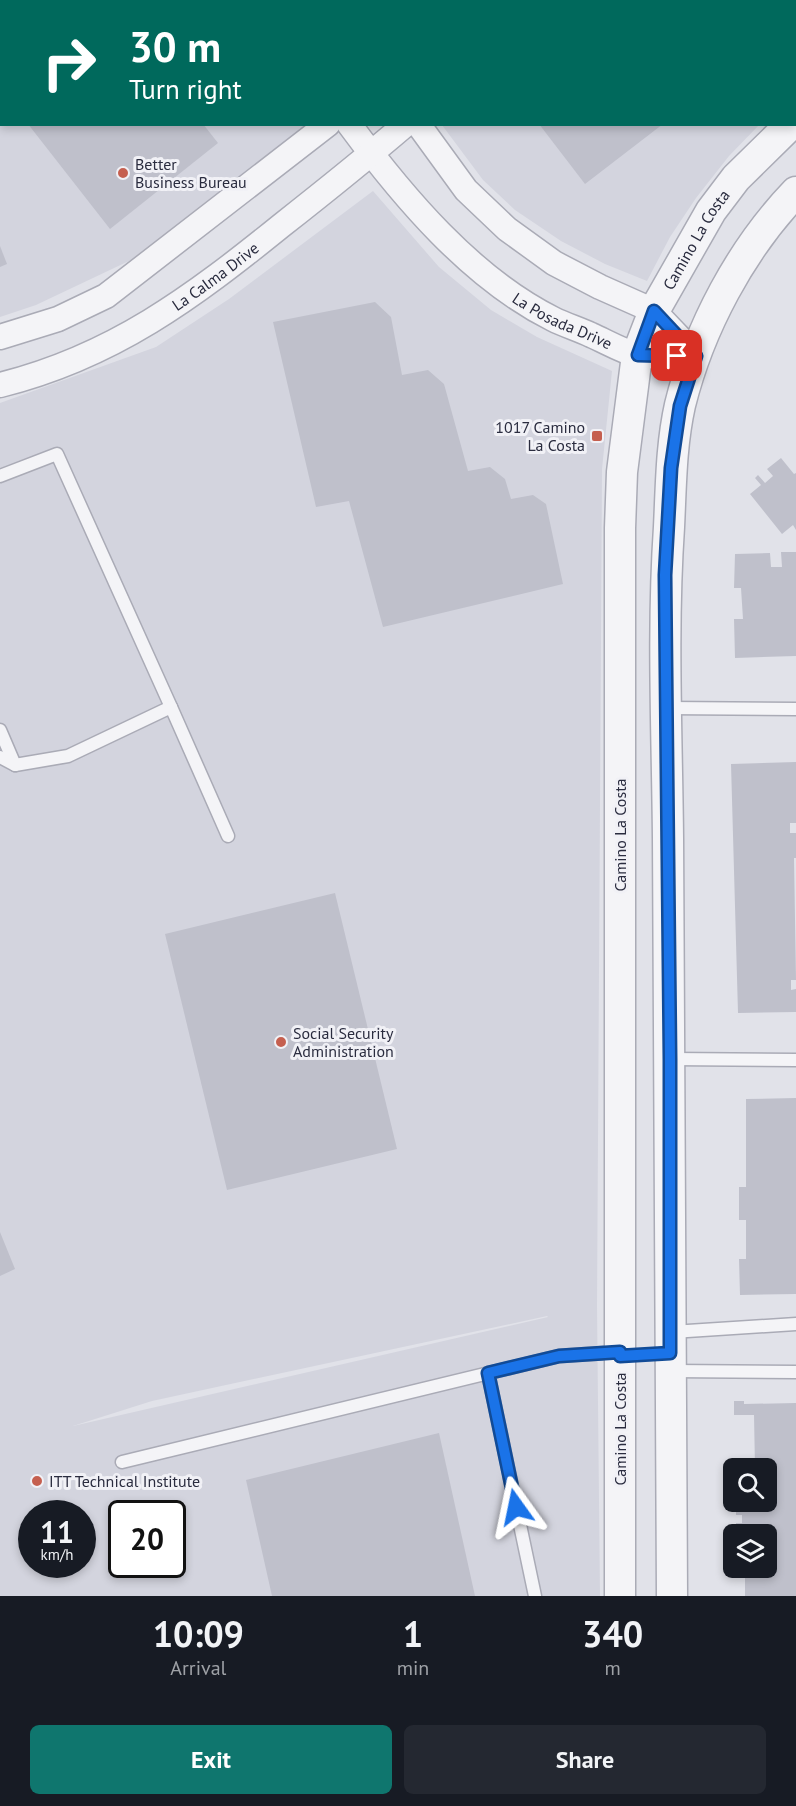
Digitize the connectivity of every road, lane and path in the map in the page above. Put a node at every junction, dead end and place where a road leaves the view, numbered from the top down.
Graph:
1 (325, 126) edge
2 (350, 126) edge
3 (404, 126) edge
4 (419, 126) edge
5 (788, 126) edge
6 (371, 154) junction
7 (796, 192) edge
8 (654, 311) junction
9 (0, 337) edge
10 (638, 355) junction
11 (696, 356) junction
12 (0, 386) edge
13 (0, 476) edge
14 (171, 707) junction
15 (667, 708) junction
16 (796, 709) edge
17 (0, 730) edge
18 (0, 757) edge
19 (15, 765) junction
20 (228, 836) dead end
21 (670, 1059) junction
22 (796, 1060) edge
23 (796, 1324) edge
24 (670, 1352) junction
25 (620, 1354) junction
26 (796, 1372) edge
27 (488, 1373) junction
28 (122, 1462) dead end
29 (535, 1596) edge
30 (620, 1596) edge
31 (672, 1596) edge

1 - 9 street
2 - 6 street, La Posada Drive
3 - 6 street, La Calma Drive
4 - 8 street
5 - 8 street, Camino La Costa
6 - 10 street, La Posada Drive
6 - 12 street, La Calma Drive
7 - 11 street
8 - 10 street, Camino La Costa
8 - 11 street
10 - 11 street, La Posada Drive
10 - 25 street, Camino La Costa
11 - 15 street
13 - 14 lane
14 - 19 lane
14 - 20 lane
15 - 16 lane
15 - 21 street
17 - 19 lane
18 - 19 lane
21 - 22 lane
21 - 24 street
23 - 24 lane
24 - 25 street
24 - 26 lane
24 - 31 street
25 - 27 lane
25 - 30 street, Camino La Costa
27 - 28 lane
27 - 29 lane

